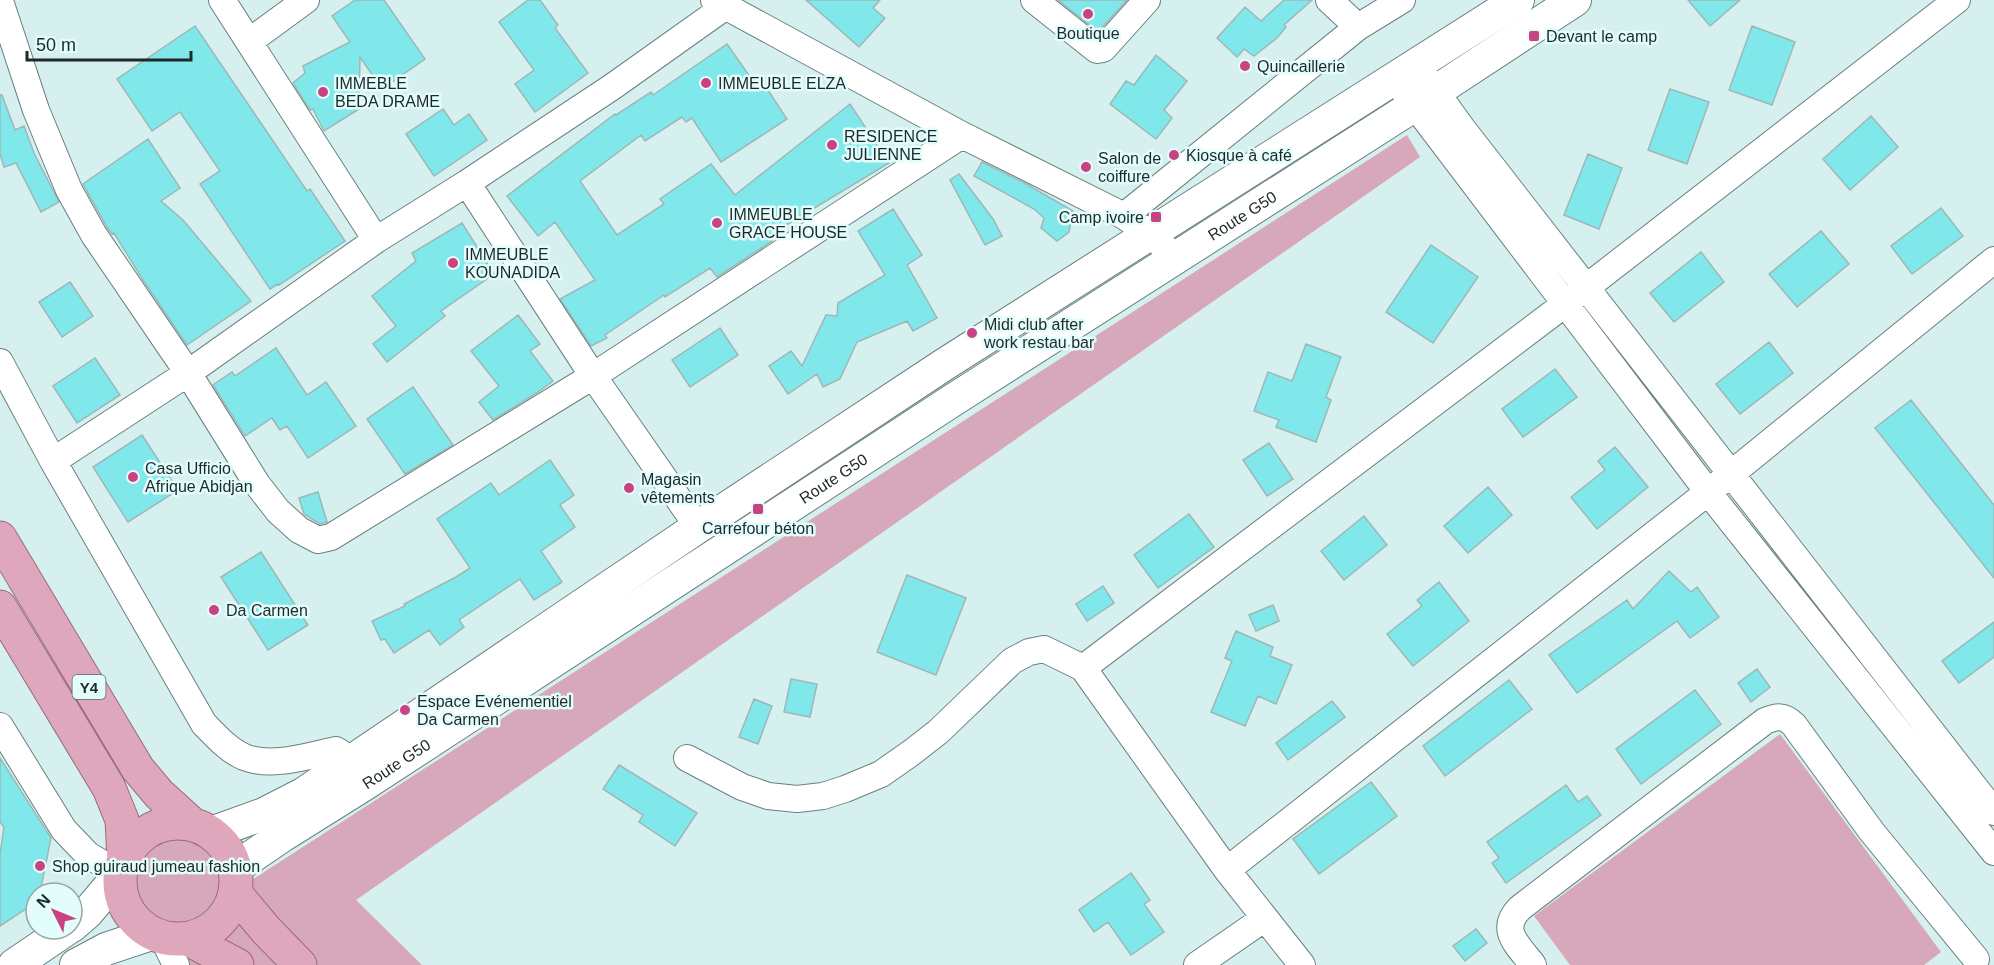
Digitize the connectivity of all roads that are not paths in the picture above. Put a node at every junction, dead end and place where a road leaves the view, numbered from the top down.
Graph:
1 (222, 0) edge
2 (306, 0) edge
3 (1034, 0) edge
4 (1147, 0) edge
5 (1329, 0) edge
6 (1402, 0) edge
7 (1518, 0) edge
8 (1575, 0) edge
9 (1957, 0) edge
10 (0, 1) edge
11 (720, 3) edge
12 (1358, 27) junction
13 (250, 41) junction
14 (1406, 71) junction
15 (1425, 98) junction
16 (962, 135) junction
17 (466, 183) junction
18 (1124, 216) junction
19 (1150, 234) junction
20 (375, 240) junction
21 (1176, 258) junction
22 (1994, 260) edge
23 (1585, 287) junction
24 (1565, 304) junction
25 (0, 362) edge
26 (188, 373) junction
27 (593, 376) junction
28 (53, 462) junction
29 (1731, 474) junction
30 (1708, 492) junction
31 (699, 526) junction
32 (0, 538) edge
33 (0, 607) edge
34 (1861, 641) junction
35 (1839, 657) junction
36 (1083, 668) junction
37 (0, 726) edge
38 (687, 758) dead end
39 (350, 763) junction
40 (1994, 812) edge
41 (202, 829) junction
42 (1989, 836) edge
43 (122, 867) junction
44 (1227, 870) junction
45 (235, 880) junction
46 (84, 916) edge
47 (1265, 918) junction
48 (49, 941) edge
49 (192, 951) edge
50 (1979, 956) edge
51 (14, 965) edge
52 (76, 965) edge
53 (300, 965) edge
54 (1197, 965) edge
55 (1302, 965) edge
56 (1533, 965) edge

1 - 13 street
2 - 13 street
3 - 4 street
5 - 12 street
6 - 12 street
7 - 14 street, Route G50
8 - 15 street, Route G50
9 - 23 street
10 - 26 street
11 - 16 street
11 - 17 street
12 - 18 street
13 - 20 street
14 - 15 street
14 - 19 street, Route G50
15 - 21 street, Route G50
15 - 23 street
15 - 24 street
16 - 18 street
16 - 27 street
17 - 20 street
17 - 27 street
18 - 19 street
19 - 21 street
19 - 31 street, Route G50
20 - 26 street
21 - 45 street, Route G50
22 - 29 street
23 - 24 street
23 - 29 street
24 - 30 street
24 - 36 street
25 - 28 street
26 - 27 street
26 - 28 street
27 - 31 street
28 - 39 street
29 - 30 street
29 - 34 street
30 - 35 street
30 - 44 street
31 - 39 street, Route G50
32 - 41 highway, Y4
33 - 43 highway, Y4
34 - 35 street
34 - 40 street
35 - 42 street
36 - 38 street
36 - 44 street
37 - 43 street
39 - 41 street, Route G50
41 - 43 highway
41 - 45 highway
43 - 46 street
43 - 49 highway
44 - 47 street
45 - 49 highway
45 - 53 highway
47 - 54 street
47 - 55 street
48 - 51 street
49 - 52 street
50 - 56 street

